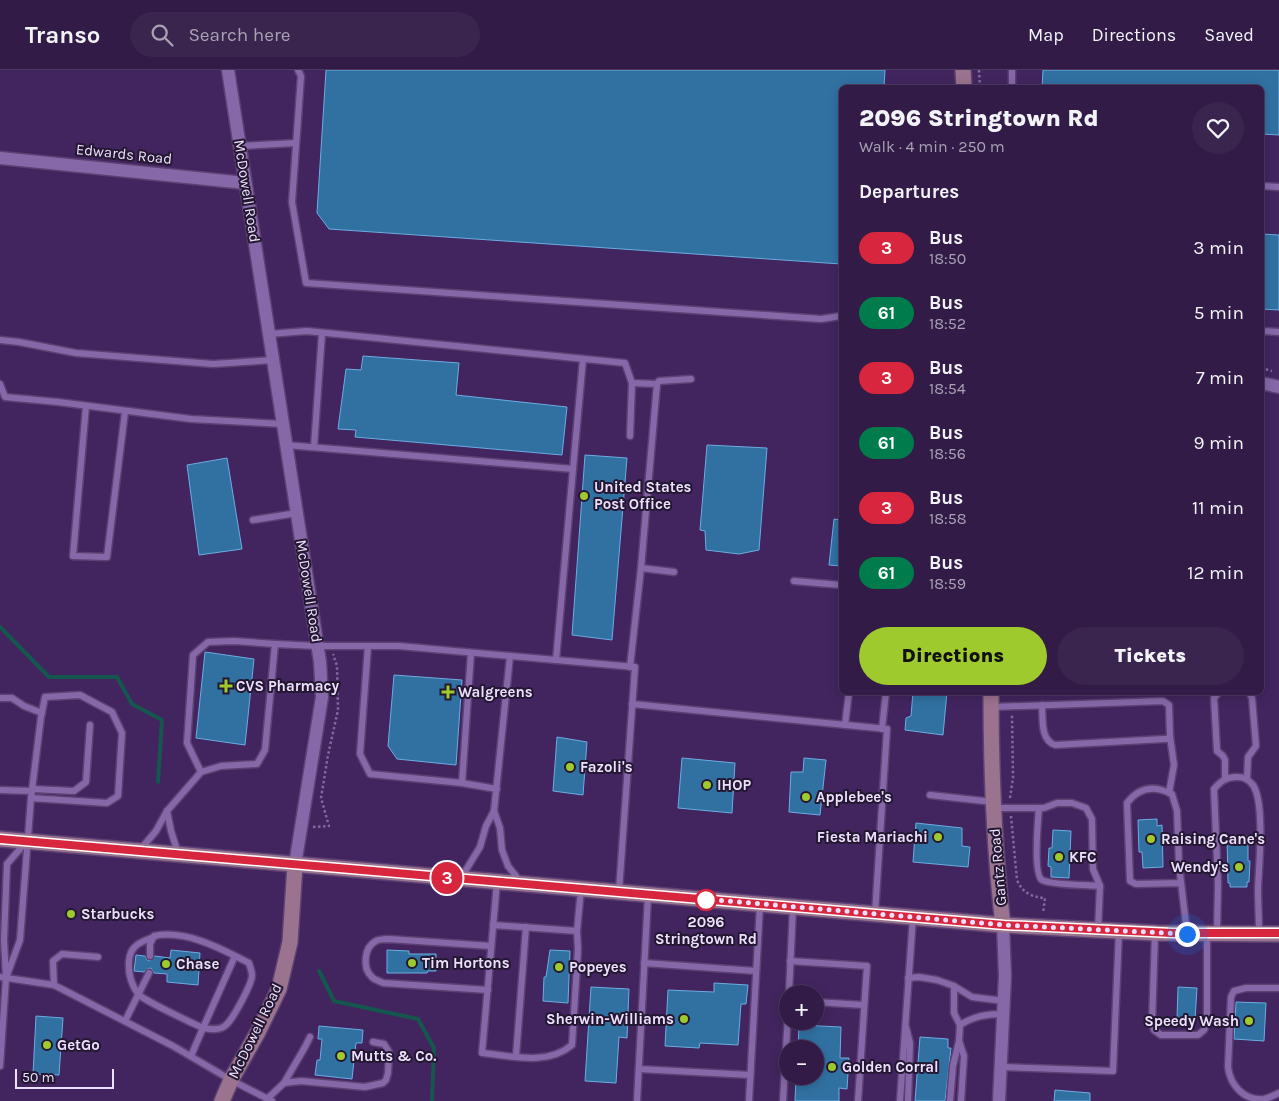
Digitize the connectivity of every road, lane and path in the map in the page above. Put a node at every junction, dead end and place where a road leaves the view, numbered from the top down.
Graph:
1 (228, 70) edge
2 (298, 70) edge
3 (963, 70) edge
4 (979, 70) edge
5 (1012, 70) edge
6 (964, 85) edge
7 (980, 85) edge
8 (1012, 85) edge
9 (296, 143) junction
10 (240, 146) junction
11 (0, 158) edge
12 (245, 183) junction
13 (1264, 186) edge
14 (1279, 187) edge
15 (839, 316) edge
16 (1264, 331) edge
17 (1279, 332) edge
18 (322, 333) junction
19 (269, 334) junction
20 (0, 340) edge
21 (583, 359) junction
22 (273, 360) junction
23 (1264, 369) edge
24 (1279, 373) edge
25 (691, 379) dead end
26 (632, 383) junction
27 (0, 384) edge
28 (657, 384) junction
29 (1264, 384) edge
30 (1279, 387) edge
31 (86, 406) junction
32 (125, 412) junction
33 (283, 424) junction
34 (630, 436) dead end
35 (286, 445) junction
36 (314, 447) junction
37 (573, 469) junction
38 (297, 513) junction
39 (253, 520) dead end
40 (641, 568) junction
41 (674, 572) dead end
42 (794, 581) dead end
43 (839, 586) edge
44 (275, 644) junction
45 (318, 646) junction
46 (368, 646) junction
47 (471, 653) junction
48 (510, 656) junction
49 (556, 660) junction
50 (630, 667) junction
51 (849, 695) edge
52 (886, 695) edge
53 (1216, 695) edge
54 (1250, 695) edge
55 (0, 698) edge
56 (991, 700) edge
57 (632, 704) junction
58 (1042, 705) junction
59 (42, 713) junction
60 (90, 725) dead end
61 (846, 725) junction
62 (882, 729) junction
63 (1170, 736) junction
64 (201, 772) junction
65 (1225, 779) junction
66 (1247, 779) junction
67 (462, 783) junction
68 (497, 789) junction
69 (0, 790) edge
70 (31, 793) junction
71 (1169, 793) junction
72 (930, 795) dead end
73 (993, 805) junction
74 (1039, 808) junction
75 (167, 811) junction
76 (494, 811) junction
77 (0, 839) edge
78 (26, 841) junction
79 (140, 851) junction
80 (178, 854) junction
81 (295, 865) junction
82 (460, 879) junction
83 (497, 882) junction
84 (1181, 883) junction
85 (522, 884) junction
86 (1100, 886) junction
87 (581, 889) junction
88 (619, 892) junction
89 (648, 894) junction
90 (760, 904) junction
91 (793, 907) junction
92 (875, 914) junction
93 (914, 917) junction
94 (493, 925) junction
95 (1004, 925) junction
96 (526, 927) junction
97 (1098, 930) junction
98 (1119, 931) junction
99 (577, 932) junction
100 (1156, 933) junction
101 (1187, 934) junction
102 (1212, 934) junction
103 (1259, 934) junction
104 (1279, 934) edge
105 (154, 936) junction
106 (491, 946) junction
107 (150, 956) dead end
108 (235, 956) junction
109 (98, 957) dead end
110 (790, 961) junction
111 (644, 963) junction
112 (756, 970) junction
113 (149, 972) dead end
114 (3, 977) edge
115 (908, 978) junction
116 (54, 985) junction
117 (789, 985) edge
118 (954, 986) junction
119 (1279, 988) edge
120 (488, 990) junction
121 (139, 995) junction
122 (1004, 1001) junction
123 (824, 1003) edge
124 (864, 1005) junction
125 (1003, 1014) junction
126 (905, 1021) junction
127 (125, 1022) junction
128 (960, 1025) junction
129 (203, 1028) junction
130 (787, 1030) edge
131 (310, 1037) dead end
132 (959, 1041) junction
133 (373, 1042) dead end
134 (191, 1056) junction
135 (516, 1056) junction
136 (0, 1066) edge
137 (1001, 1067) junction
138 (639, 1069) junction
139 (750, 1076) junction
140 (231, 1080) junction
141 (284, 1083) junction
142 (1279, 1093) edge
143 (269, 1100) edge
144 (222, 1101) edge
145 (637, 1101) edge
146 (749, 1101) edge
147 (783, 1101) edge
148 (858, 1101) edge
149 (900, 1101) edge
150 (908, 1101) edge
151 (950, 1101) edge
152 (961, 1101) edge
153 (999, 1101) edge

1 - 10 street, McDowell Road
2 - 9 lane
3 - 6 main road
4 - 7 path
5 - 8 lane
9 - 10 lane
9 - 15 lane
10 - 12 street, McDowell Road
11 - 12 street, Edwards Road
12 - 19 street, McDowell Road
13 - 14 lane
16 - 17 lane
18 - 19 lane
18 - 21 lane
18 - 36 lane
19 - 22 street, McDowell Road
20 - 22 lane
21 - 26 lane
21 - 37 lane
22 - 33 street, McDowell Road
23 - 24 path
25 - 28 lane
26 - 28 lane
26 - 34 lane
27 - 31 lane
28 - 40 lane
29 - 30 street
31 - 32 lane
31 - 32 lane
32 - 33 lane
33 - 35 street, McDowell Road
35 - 36 lane
35 - 38 street, McDowell Road
36 - 37 lane
37 - 49 lane
38 - 39 lane
38 - 45 street, McDowell Road
40 - 41 lane
40 - 50 lane
42 - 43 lane
44 - 45 lane
44 - 64 lane
44 - 64 lane
45 - 46 lane
45 - 81 street, McDowell Road
46 - 47 lane
46 - 67 lane
47 - 48 lane
47 - 67 lane
48 - 49 lane
48 - 68 lane
49 - 50 lane
50 - 57 lane
51 - 61 lane
52 - 62 lane
53 - 65 lane
54 - 66 lane
55 - 59 lane
56 - 58 lane
56 - 73 main road, Gantz Road
57 - 61 lane
57 - 88 lane
58 - 63 lane
58 - 63 lane
59 - 70 lane
59 - 70 lane
60 - 70 lane
61 - 62 lane
62 - 92 lane
63 - 71 lane
64 - 75 lane
65 - 66 lane
65 - 102 lane
66 - 103 lane
67 - 68 lane
68 - 76 lane
69 - 70 lane
70 - 78 lane
71 - 84 lane
71 - 84 lane
72 - 73 lane
73 - 74 lane
73 - 95 main road, Gantz Road
74 - 86 lane
74 - 86 lane
75 - 79 lane
75 - 80 lane
76 - 82 lane
76 - 85 lane
77 - 78 main road
78 - 79 main road
78 - 114 lane
78 - 114 lane
79 - 80 main road
80 - 81 main road
81 - 82 main road
81 - 140 main road, McDowell Road
82 - 83 main road
83 - 85 main road
83 - 94 lane
84 - 101 lane
85 - 87 main road
86 - 97 lane
87 - 88 main road
87 - 99 lane
88 - 89 main road
89 - 90 main road
89 - 111 lane
90 - 91 main road
90 - 112 lane
91 - 92 main road
91 - 110 lane
92 - 93 main road
93 - 95 main road
93 - 115 lane
94 - 96 lane
94 - 106 lane
95 - 97 main road
95 - 122 street, Gantz Road
96 - 99 lane
96 - 135 lane
97 - 98 main road
98 - 100 main road
98 - 137 lane
99 - 135 lane
100 - 101 main road
100 - 102 lane
101 - 102 main road
102 - 103 main road
103 - 104 main road
105 - 107 lane
105 - 108 lane
105 - 121 lane
106 - 120 lane
106 - 120 lane
108 - 129 lane
108 - 129 lane
109 - 116 lane
110 - 117 lane
110 - 124 lane
111 - 112 lane
111 - 138 lane
112 - 139 lane
113 - 121 lane
114 - 116 lane
114 - 136 lane
115 - 118 lane
115 - 126 lane
116 - 127 lane
118 - 122 lane
118 - 128 lane
119 - 142 lane
120 - 135 lane
121 - 127 lane
121 - 129 lane
122 - 125 street, Gantz Road
123 - 124 lane
124 - 148 lane
125 - 128 lane
125 - 137 street, Gantz Road
126 - 149 lane
126 - 150 lane
127 - 134 lane
128 - 132 lane
129 - 134 lane
130 - 147 lane
131 - 141 lane
132 - 151 lane
132 - 152 lane
133 - 141 lane
134 - 140 lane
137 - 153 street, Gantz Road
138 - 139 lane
138 - 145 lane
139 - 146 lane
140 - 143 lane
140 - 144 main road, McDowell Road
141 - 143 lane

